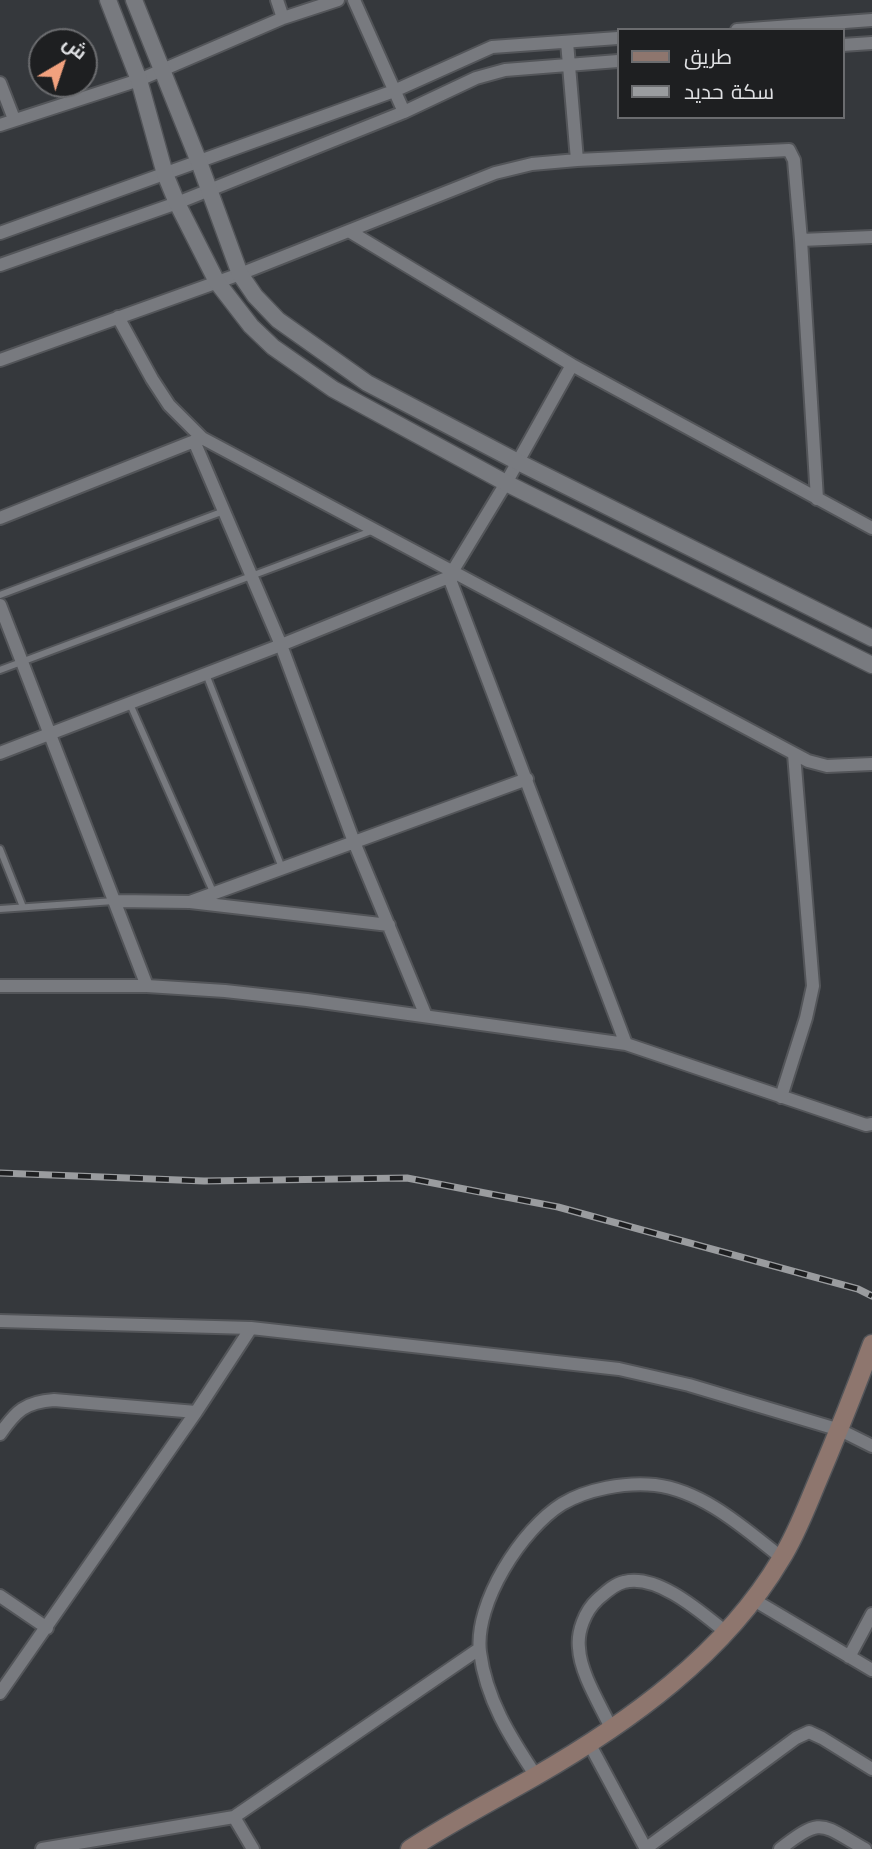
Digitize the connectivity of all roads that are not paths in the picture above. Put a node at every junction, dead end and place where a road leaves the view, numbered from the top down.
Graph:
1 (108, 0) edge
2 (134, 0) edge
3 (277, 0) edge
4 (338, 0) edge
5 (354, 0) edge
6 (284, 18) junction
7 (872, 20) edge
8 (764, 28) edge
9 (616, 38) edge
10 (567, 42) junction
11 (872, 43) edge
12 (844, 45) edge
13 (616, 61) edge
14 (569, 64) junction
15 (161, 72) junction
16 (139, 80) junction
17 (0, 83) edge
18 (394, 91) junction
19 (404, 112) junction
20 (14, 120) junction
21 (0, 125) edge
22 (577, 160) junction
23 (199, 162) junction
24 (166, 174) junction
25 (209, 190) junction
26 (177, 203) junction
27 (349, 231) junction
28 (0, 233) edge
29 (872, 237) edge
30 (801, 240) junction
31 (0, 265) edge
32 (240, 274) junction
33 (217, 282) junction
34 (118, 317) junction
35 (0, 360) edge
36 (572, 365) junction
37 (198, 439) junction
38 (518, 462) junction
39 (506, 483) junction
40 (817, 499) junction
41 (225, 511) junction
42 (0, 518) edge
43 (872, 528) edge
44 (376, 530) junction
45 (451, 574) junction
46 (253, 577) junction
47 (0, 595) edge
48 (0, 605) edge
49 (872, 638) edge
50 (281, 645) junction
51 (22, 662) junction
52 (872, 665) edge
53 (0, 670) edge
54 (206, 674) junction
55 (130, 704) junction
56 (49, 736) junction
57 (0, 753) edge
58 (794, 754) junction
59 (872, 764) edge
60 (527, 779) junction
61 (354, 842) junction
62 (0, 849) edge
63 (283, 869) junction
64 (214, 894) junction
65 (116, 901) junction
66 (190, 902) junction
67 (23, 907) junction
68 (0, 909) edge
69 (389, 925) junction
70 (0, 986) edge
71 (147, 986) junction
72 (426, 1016) junction
73 (626, 1044) junction
74 (781, 1097) junction
75 (872, 1124) edge
76 (0, 1321) edge
77 (251, 1328) junction
78 (872, 1345) edge
79 (196, 1412) junction
80 (840, 1430) junction
81 (0, 1434) edge
82 (872, 1446) edge
83 (782, 1558) junction
84 (0, 1596) edge
85 (754, 1600) junction
86 (872, 1614) edge
87 (47, 1628) junction
88 (727, 1633) junction
89 (479, 1649) junction
90 (849, 1657) junction
91 (872, 1670) edge
92 (0, 1693) edge
93 (611, 1728) junction
94 (589, 1743) junction
95 (872, 1769) edge
96 (536, 1776) junction
97 (234, 1817) junction
98 (90, 1845) edge
99 (42, 1849) edge
100 (253, 1849) edge
101 (410, 1849) edge
102 (646, 1849) edge
103 (780, 1849) edge
104 (865, 1849) edge

1 - 16 street
2 - 15 street
3 - 6 street
4 - 6 street
5 - 18 street
6 - 15 street
7 - 8 street
9 - 10 street
10 - 14 street
10 - 18 street
11 - 12 street
13 - 14 street
14 - 19 street
14 - 22 street
15 - 16 street
15 - 23 street
16 - 20 street
16 - 24 street
17 - 20 street
18 - 19 street
18 - 23 street
19 - 25 street
20 - 21 street
22 - 27 street
22 - 30 street
23 - 24 street
23 - 25 street
24 - 26 street
24 - 28 street
25 - 26 street
25 - 32 street
26 - 31 street
26 - 33 street
27 - 32 street
27 - 36 street
29 - 30 street
30 - 40 street
32 - 33 street
32 - 38 street
33 - 34 street
33 - 39 street
34 - 35 street
34 - 37 street
36 - 38 street
36 - 40 street
37 - 41 street
37 - 42 street
37 - 44 street
38 - 39 street
38 - 49 street
39 - 45 street
39 - 52 street
40 - 43 street
41 - 46 street
41 - 47 lane
44 - 45 street
44 - 46 lane
45 - 50 street
45 - 58 street
45 - 60 street
46 - 50 street
46 - 51 lane
48 - 51 street
50 - 54 street
50 - 61 street
51 - 53 lane
51 - 56 street
54 - 55 street
54 - 63 lane
55 - 56 street
55 - 64 lane
56 - 57 street
56 - 65 street
58 - 59 street
58 - 74 street
60 - 61 street
60 - 73 street
61 - 63 street
61 - 69 street
62 - 67 lane
63 - 64 street
64 - 66 street
65 - 66 street
65 - 67 lane
65 - 71 street
66 - 69 street
67 - 68 lane
69 - 72 street
70 - 71 street
71 - 72 street
72 - 73 street
73 - 74 street
74 - 75 street
76 - 77 street
77 - 79 street
77 - 80 street
78 - 80 main road
79 - 81 street
79 - 87 street
80 - 82 street
80 - 83 main road
83 - 85 main road
83 - 89 street
84 - 87 street
85 - 88 main road
85 - 90 street
86 - 90 street
87 - 92 street
88 - 93 main road
88 - 93 street
89 - 96 street
89 - 97 street
90 - 91 street
93 - 94 main road
94 - 96 main road
94 - 102 street
95 - 102 street
96 - 101 main road
97 - 98 street
97 - 100 street
98 - 99 street
103 - 104 street

